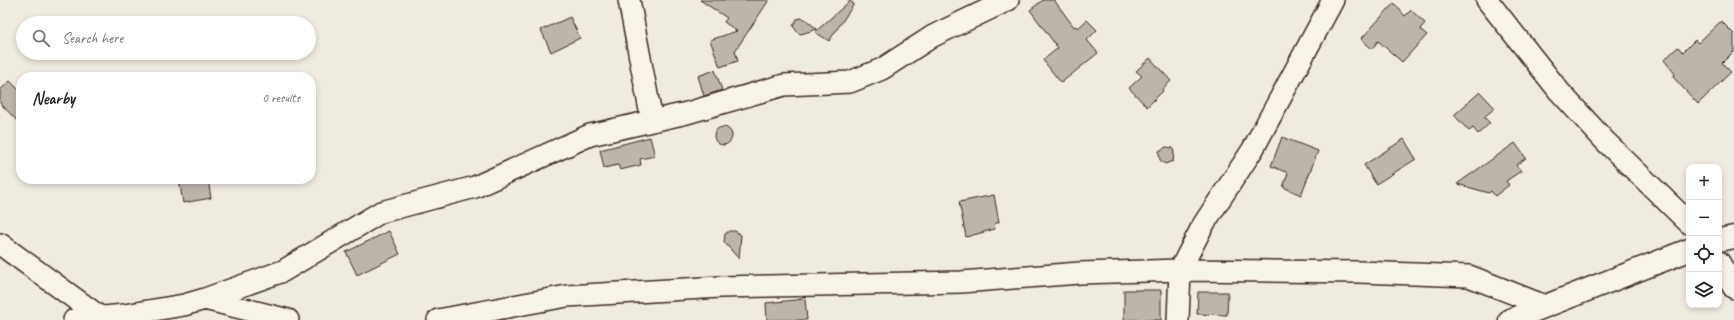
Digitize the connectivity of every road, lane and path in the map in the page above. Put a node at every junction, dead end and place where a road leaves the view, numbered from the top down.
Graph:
1 (629, 0) edge
2 (1008, 0) edge
3 (1333, 0) edge
4 (1487, 0) edge
5 (652, 121) junction
6 (1686, 220) edge
7 (1734, 237) edge
8 (1722, 239) edge
9 (0, 244) edge
10 (1686, 251) edge
11 (1722, 267) edge
12 (1180, 270) junction
13 (1734, 288) edge
14 (205, 299) junction
15 (1545, 306) junction
16 (100, 317) junction
17 (447, 319) edge
18 (74, 320) edge
19 (288, 320) edge
20 (1178, 320) edge
21 (1510, 320) edge

1 - 5 street
2 - 5 street
3 - 12 street
4 - 6 street
5 - 14 street
7 - 8 street
9 - 16 street
10 - 15 street
11 - 13 street
12 - 15 street
12 - 17 street
12 - 20 street
14 - 16 street
14 - 19 street
15 - 21 street
16 - 18 street

